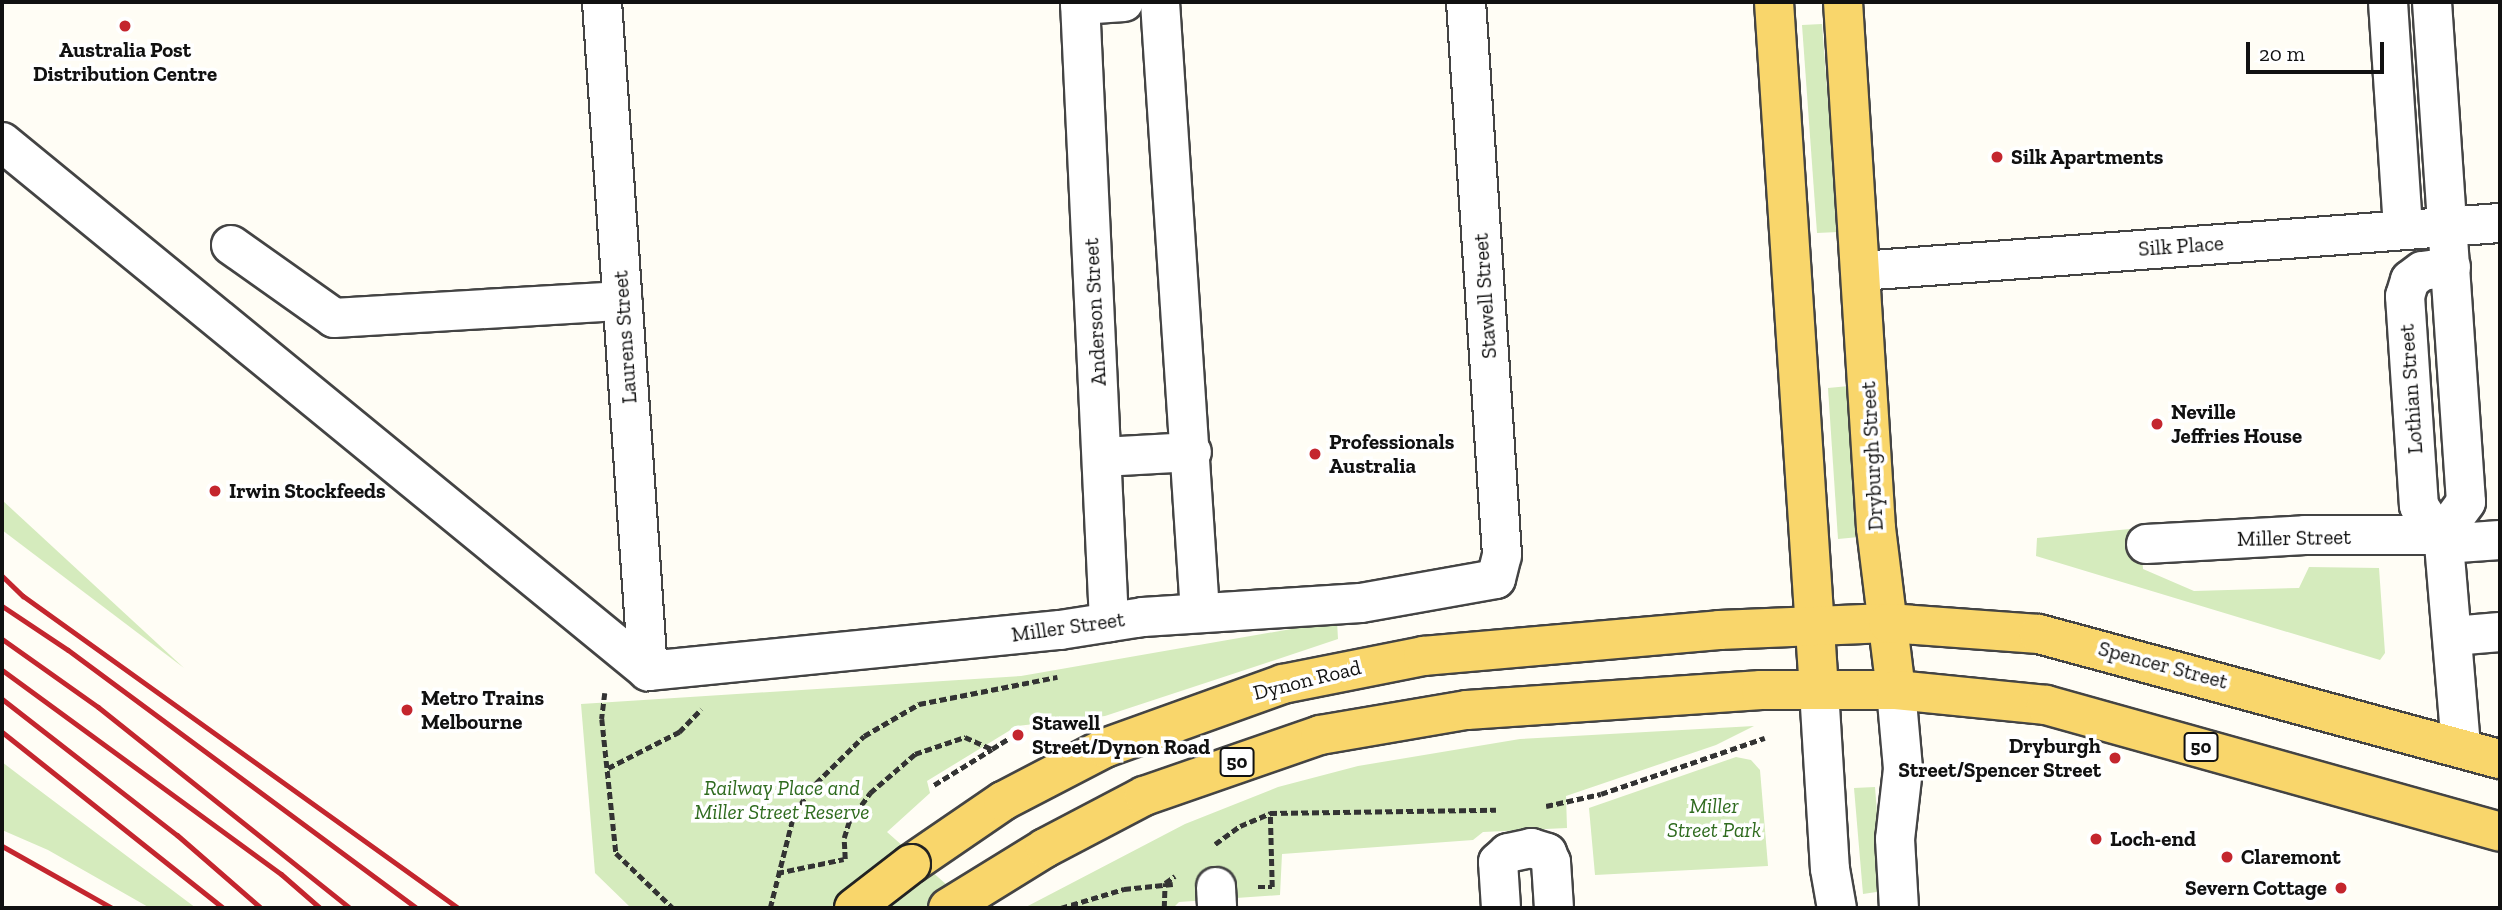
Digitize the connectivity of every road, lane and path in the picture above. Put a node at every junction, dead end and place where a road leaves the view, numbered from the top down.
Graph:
1 (602, 2) edge
2 (1124, 2) edge
3 (1160, 2) edge
4 (1466, 2) edge
5 (1773, 2) edge
6 (1843, 2) edge
7 (2388, 2) edge
8 (2432, 2) edge
9 (1080, 3) edge
10 (2, 142) edge
11 (2500, 223) edge
12 (2449, 227) junction
13 (2403, 229) junction
14 (230, 244) dead end
15 (1861, 271) junction
16 (622, 301) junction
17 (1192, 452) junction
18 (1102, 457) junction
19 (2443, 540) junction
20 (2500, 540) edge
21 (2146, 544) dead end
22 (1487, 582) joint
23 (1200, 613) junction
24 (1109, 622) junction
25 (1888, 623) junction
26 (1816, 625) junction
27 (1060, 630) junction
28 (2500, 632) edge
29 (2453, 636) junction
30 (713, 666) junction
31 (648, 671) junction
32 (606, 688) dead end
33 (1819, 690) junction
34 (1896, 690) junction
35 (1014, 735) dead end
36 (1765, 738) dead end
37 (2461, 747) junction
38 (992, 749) junction
39 (2500, 759) edge
40 (608, 768) junction
41 (934, 785) dead end
42 (1538, 807) dead end
43 (1500, 810) dead end
44 (2500, 832) edge
45 (845, 859) junction
46 (848, 870) dead end
47 (777, 873) junction
48 (1165, 883) junction
49 (1272, 887) dead end
50 (1216, 898) edge
51 (953, 905) edge
52 (673, 908) edge
53 (770, 908) edge
54 (854, 908) edge
55 (1061, 908) edge
56 (1164, 908) edge
57 (1501, 908) edge
58 (1554, 908) edge
59 (1837, 908) edge
60 (1899, 908) edge

1 - 16 street, Laurens Street
2 - 9 street
3 - 17 street
4 - 22 street, Stawell Street
5 - 26 main road
6 - 15 main road, Dryburgh Street
7 - 13 street
8 - 12 street, Lothian Street
9 - 18 street, Anderson Street
10 - 31 street
11 - 12 street, Silk Place
12 - 13 street, Silk Place
12 - 19 street, Lothian Street
13 - 15 street, Silk Place
14 - 16 street
15 - 25 main road, Dryburgh Street
16 - 31 street, Laurens Street
17 - 18 street
17 - 23 street
18 - 24 street, Anderson Street
19 - 20 street, Miller Street
19 - 21 street, Miller Street
19 - 29 street
22 - 23 street, Miller Street
23 - 24 street, Miller Street
24 - 27 street, Miller Street
25 - 26 main road, Spencer Street
25 - 34 main road, Dryburgh Street
25 - 37 main road, Spencer Street
26 - 33 main road
26 - 54 main road, Dynon Road, bridge
27 - 30 street, Miller Street
27 - 47 path
28 - 29 street
29 - 37 street
30 - 31 street, Miller Street
30 - 40 path
32 - 40 path
33 - 34 main road, 50
33 - 51 main road, 50
33 - 59 street
34 - 44 main road, 50
34 - 60 street, Dryburgh Street
35 - 38 path
36 - 42 path
37 - 39 main road, Spencer Street
38 - 41 path
38 - 45 path
40 - 52 path
43 - 49 path
45 - 46 path
45 - 47 path
47 - 53 path
48 - 50 path
48 - 55 path
48 - 56 path
57 - 58 street

